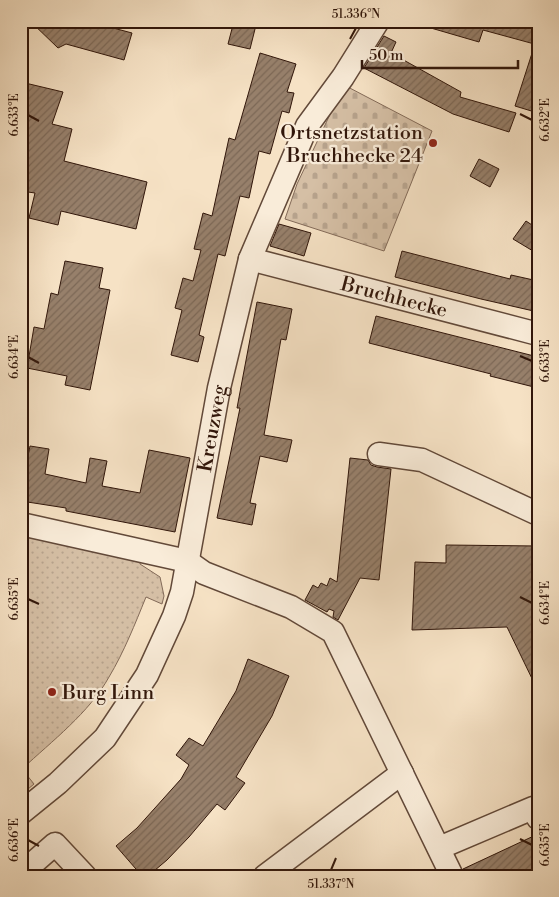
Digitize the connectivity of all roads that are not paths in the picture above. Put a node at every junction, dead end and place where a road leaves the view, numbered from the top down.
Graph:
1 (378, 21) edge
2 (250, 259) junction
3 (538, 334) edge
4 (378, 454) dead end
5 (538, 514) edge
6 (21, 524) edge
7 (187, 561) junction
8 (402, 773) junction
9 (536, 811) edge
10 (21, 813) edge
11 (439, 848) junction
12 (21, 870) edge
13 (85, 876) edge
14 (265, 876) edge
15 (452, 876) edge

1 - 2 street, Kreuzweg
2 - 3 street, Bruchhecke
2 - 7 street, Kreuzweg
4 - 5 street
6 - 7 street
7 - 8 street
7 - 10 street, Kreuzweg
8 - 11 street
8 - 14 street
9 - 11 street
11 - 15 street
12 - 13 street

